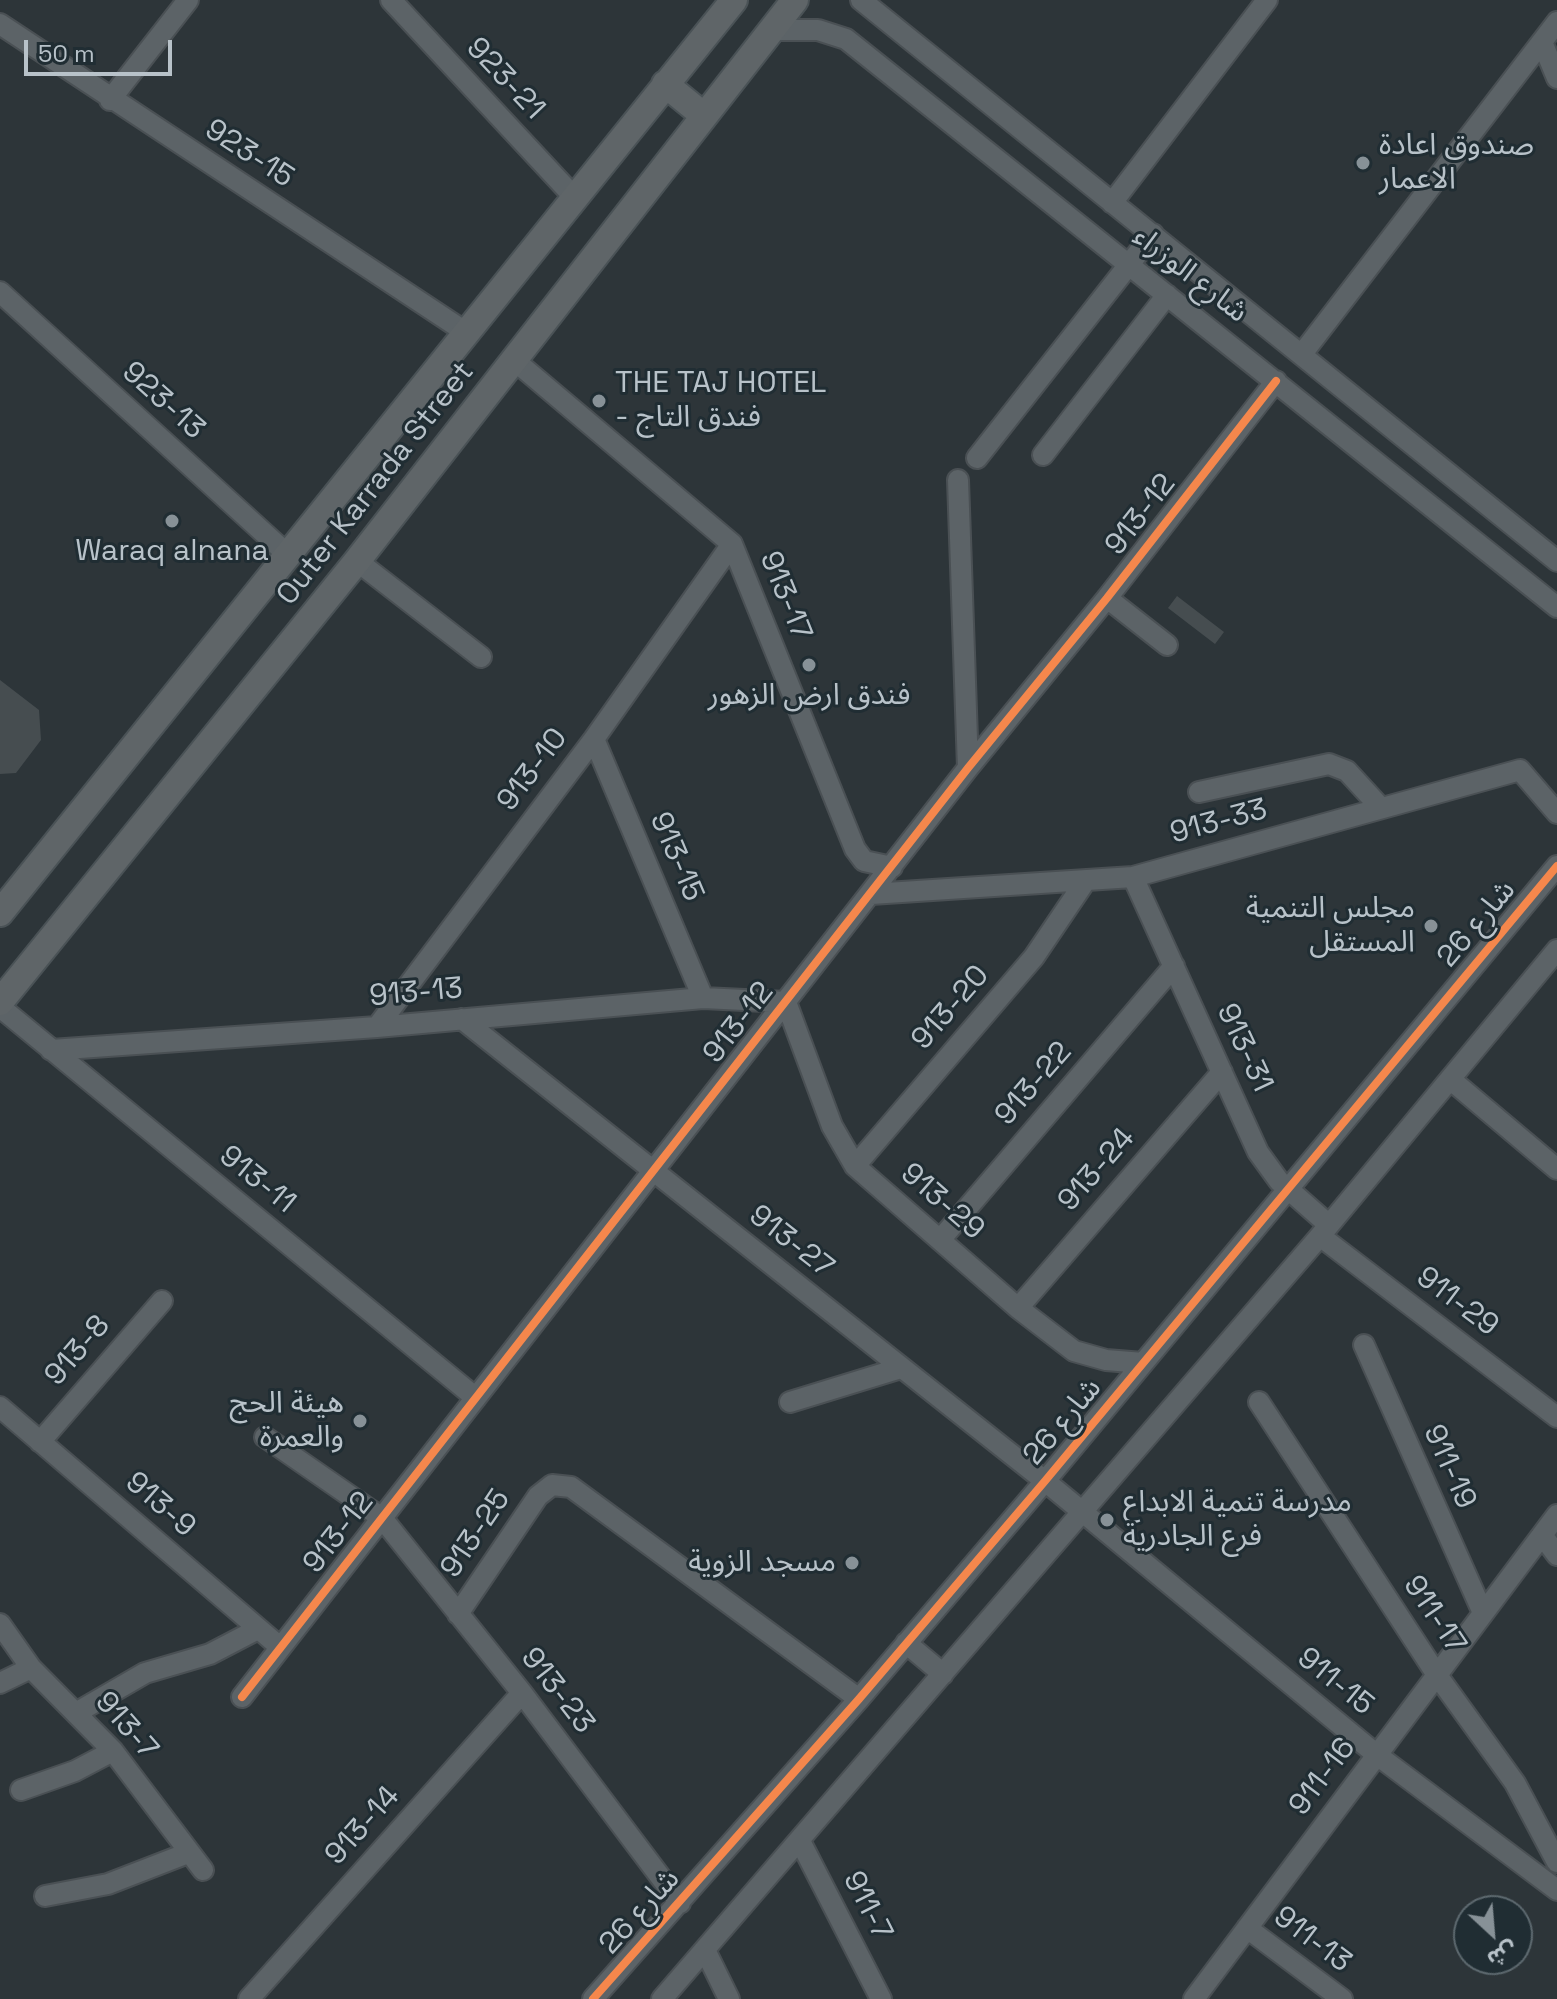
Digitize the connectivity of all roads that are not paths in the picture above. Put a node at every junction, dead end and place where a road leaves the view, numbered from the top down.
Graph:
1 (188, 0) edge
2 (391, 0) edge
3 (734, 0) edge
4 (795, 0) edge
5 (861, 0) edge
6 (1267, 0) edge
7 (1557, 22) edge
8 (0, 24) edge
9 (770, 30) junction
10 (1542, 42) junction
11 (1557, 78) edge
12 (665, 84) junction
13 (110, 100) junction
14 (703, 115) junction
15 (575, 198) junction
16 (1112, 203) junction
17 (1153, 234) junction
18 (1128, 263) junction
19 (0, 292) edge
20 (1167, 295) junction
21 (467, 333) junction
22 (1302, 354) junction
23 (514, 360) junction
24 (1276, 381) junction
25 (1043, 455) dead end
26 (977, 458) dead end
27 (958, 480) dead end
28 (1522, 534) junction
29 (732, 544) junction
30 (287, 554) junction
31 (1497, 559) junction
32 (357, 561) junction
33 (1557, 561) edge
34 (1107, 598) junction
35 (1557, 607) edge
36 (1167, 645) dead end
37 (481, 657) dead end
38 (594, 739) junction
39 (968, 768) junction
40 (1199, 792) dead end
41 (1381, 808) junction
42 (1557, 813) edge
43 (1557, 866) edge
44 (892, 867) junction
45 (1133, 877) junction
46 (1084, 883) junction
47 (871, 894) junction
48 (0, 913) edge
49 (1557, 950) edge
50 (1174, 966) junction
51 (703, 998) junction
52 (786, 1002) junction
53 (0, 1005) edge
54 (462, 1019) junction
55 (377, 1027) junction
56 (51, 1050) junction
57 (1222, 1072) junction
58 (1450, 1079) junction
59 (855, 1166) junction
60 (1557, 1169) edge
61 (654, 1171) junction
62 (1288, 1189) junction
63 (1324, 1230) junction
64 (940, 1240) junction
65 (162, 1301) dead end
66 (1018, 1308) junction
67 (1364, 1345) dead end
68 (1143, 1363) junction
69 (901, 1368) junction
70 (476, 1398) junction
71 (790, 1402) dead end
72 (1259, 1402) dead end
73 (0, 1407) edge
74 (1557, 1417) edge
75 (265, 1437) dead end
76 (40, 1442) junction
77 (1045, 1481) junction
78 (1081, 1514) junction
79 (1557, 1515) edge
80 (382, 1518) junction
81 (1542, 1535) junction
82 (1557, 1555) edge
83 (1483, 1613) junction
84 (458, 1614) junction
85 (0, 1624) edge
86 (258, 1629) junction
87 (906, 1643) junction
88 (280, 1647) junction
89 (31, 1668) junction
90 (943, 1674) junction
91 (1437, 1675) junction
92 (0, 1683) edge
93 (522, 1693) junction
94 (242, 1697) dead end
95 (859, 1699) junction
96 (76, 1713) junction
97 (113, 1751) junction
98 (1377, 1755) junction
99 (21, 1790) dead end
100 (800, 1841) junction
101 (188, 1853) junction
102 (1557, 1862) edge
103 (203, 1870) dead end
104 (1557, 1890) edge
105 (45, 1896) dead end
106 (680, 1903) junction
107 (1247, 1928) junction
108 (706, 1952) junction
109 (249, 1999) edge
110 (593, 1999) edge
111 (662, 1999) edge
112 (729, 1999) edge
113 (881, 1999) edge
114 (1194, 1999) edge
115 (1342, 1999) edge

1 - 13 street
2 - 15 street, 923-21
3 - 12 main road, Outer Karrada Street
4 - 9 main road, Outer Karrada Street
5 - 16 street, شارع الوزراء
6 - 16 street
7 - 10 street
8 - 13 street, 923-15
9 - 14 main road, Outer Karrada Street
9 - 18 street, شارع الوزراء
10 - 11 street
10 - 22 street
12 - 14 main road
12 - 15 main road, Outer Karrada Street
13 - 21 street, 923-15
14 - 23 main road, Outer Karrada Street
15 - 21 main road, Outer Karrada Street
16 - 17 street, شارع الوزراء
17 - 18 street
17 - 22 street, شارع الوزراء
18 - 20 street, شارع الوزراء
18 - 26 street
19 - 30 street, 923-13
20 - 24 street, شارع الوزراء
20 - 25 street
21 - 30 main road, Outer Karrada Street
22 - 28 street, شارع الوزراء
23 - 29 street, 913-17
23 - 32 main road, Outer Karrada Street
24 - 31 street, شارع الوزراء
24 - 34 street, 913-12
27 - 39 street
28 - 31 street
28 - 33 street, شارع الوزراء
29 - 38 street, 913-10
29 - 44 street, 913-17
30 - 48 main road, Outer Karrada Street
31 - 35 street, شارع الوزراء
32 - 37 street
32 - 53 main road, Outer Karrada Street
34 - 36 street
34 - 39 street, 913-12
38 - 51 street, 913-15
38 - 55 street, 913-10
39 - 44 street, 913-12
40 - 41 street
41 - 42 street, 913-33
41 - 45 street, 913-33
43 - 62 street, شارع 26
44 - 47 street, 913-12
45 - 46 street, 913-33
45 - 50 street, 913-31
46 - 47 street, 913-33
46 - 59 street, 913-20
47 - 52 street, 913-12
49 - 58 street
50 - 57 street, 913-31
50 - 64 street, 913-22
51 - 52 street, 913-13
51 - 54 street, 913-13
52 - 59 street, 913-29
52 - 61 street, 913-12
53 - 56 street, 913-11
54 - 55 street, 913-13
54 - 61 street, 913-27
55 - 56 street, 913-13
56 - 70 street, 913-11
57 - 62 street, 913-31
57 - 66 street, 913-24
58 - 60 street
58 - 63 street
59 - 64 street, 913-29
61 - 69 street, 913-27
61 - 70 street, 913-12
62 - 63 street, 913-31
62 - 68 street, شارع 26
63 - 74 street, 911-29
63 - 78 street
64 - 66 street, 913-29
65 - 76 street, 913-8
66 - 68 street, 913-29
67 - 83 street, 911-19
68 - 77 street, شارع 26
69 - 71 street
69 - 77 street, 913-27
70 - 80 street, 913-12
72 - 91 street, 911-17
73 - 76 street, 913-9
75 - 80 street, 913-23
76 - 86 street, 913-9
77 - 78 street, 913-27
77 - 87 street, شارع 26
78 - 90 street
78 - 98 street, 911-15
79 - 81 street, 911-16
80 - 84 street, 913-23
80 - 88 street, 913-12
81 - 82 street
81 - 83 street, 911-16
83 - 91 street, 911-16
84 - 93 street, 913-23
84 - 95 street, 913-25
85 - 89 street, 913-7
86 - 88 street, 913-9
86 - 96 street
87 - 90 street
87 - 95 street, شارع 26
88 - 94 street, 913-12
89 - 92 street
89 - 96 street, 913-7
90 - 100 street
91 - 98 street, 911-16
91 - 102 street, 911-17
93 - 106 street, 913-23
93 - 109 street, 913-14
95 - 106 street, شارع 26
96 - 97 street, 913-7
97 - 99 street
97 - 101 street, 913-7
98 - 104 street, 911-15
98 - 107 street, 911-16
100 - 108 street
100 - 113 street, 911-7
101 - 103 street, 913-7
101 - 105 street
106 - 110 street, شارع 26
107 - 114 street, 911-16
107 - 115 street, 911-13
108 - 111 street
108 - 112 street

